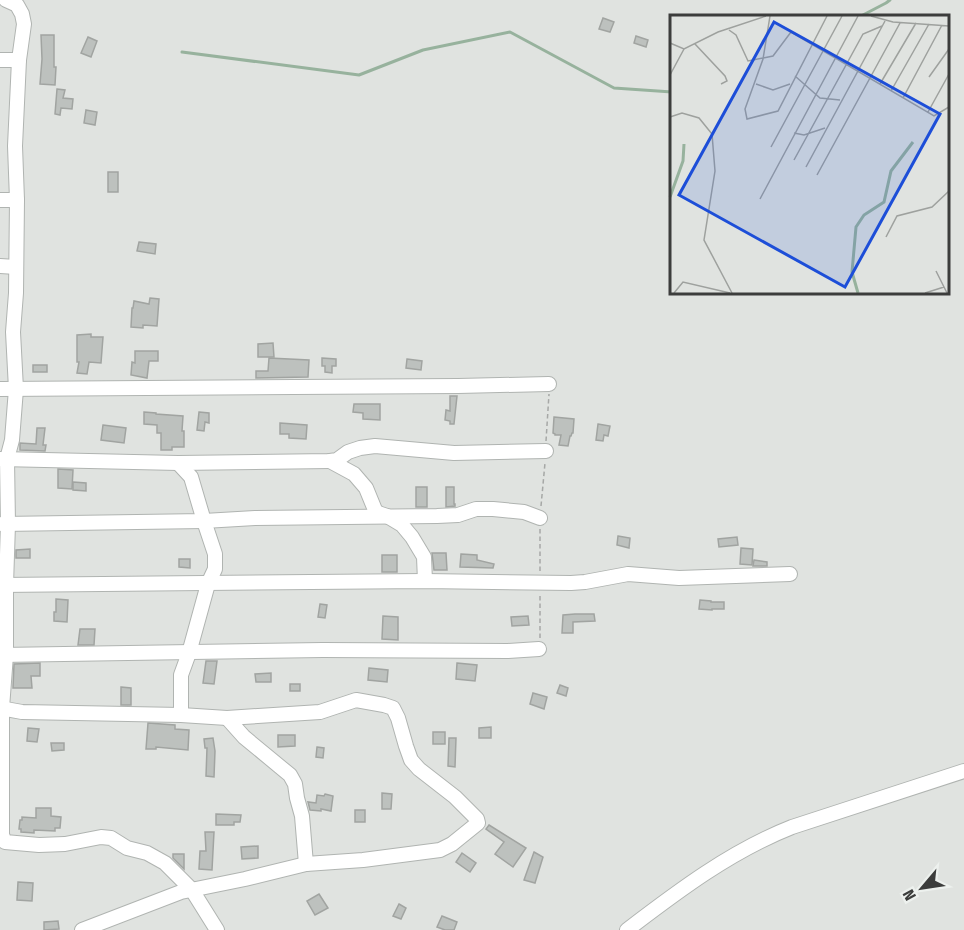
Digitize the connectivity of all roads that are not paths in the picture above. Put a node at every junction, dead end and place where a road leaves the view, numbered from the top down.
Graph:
1 (6, 0) edge
2 (0, 60) edge
3 (19, 60) junction
4 (0, 200) edge
5 (17, 200) junction
6 (0, 266) edge
7 (16, 267) junction
8 (7, 332) edge
9 (549, 384) dead end
10 (0, 389) edge
11 (16, 389) junction
12 (546, 451) dead end
13 (4, 459) edge
14 (330, 461) junction
15 (178, 463) junction
16 (387, 516) junction
17 (540, 518) dead end
18 (204, 521) junction
19 (4, 524) edge
20 (790, 574) dead end
21 (425, 581) junction
22 (208, 584) junction
23 (3, 585) edge
24 (539, 649) dead end
25 (189, 653) junction
26 (3, 655) edge
27 (2, 704) edge
28 (181, 715) junction
29 (227, 718) junction
30 (964, 771) edge
31 (306, 864) junction
32 (192, 890) junction
33 (82, 930) edge
34 (217, 930) edge
35 (627, 930) edge

1 - 3 street
2 - 3 street
3 - 5 street
4 - 5 street
5 - 7 street
6 - 7 street
7 - 8 street
8 - 11 street
9 - 11 street
10 - 11 street
11 - 13 street
12 - 14 street
13 - 15 street
13 - 19 street
14 - 15 street
14 - 16 street
15 - 18 street
16 - 17 street
16 - 18 street
16 - 21 street
18 - 19 street
18 - 22 street
19 - 23 street
20 - 21 street
21 - 22 street
22 - 23 street
22 - 25 street
23 - 26 street
24 - 25 street
25 - 26 street
25 - 28 street
26 - 27 street
27 - 28 street
27 - 32 street
28 - 29 street
29 - 31 street
29 - 31 street
30 - 35 street
31 - 32 street
32 - 33 street
32 - 34 street

